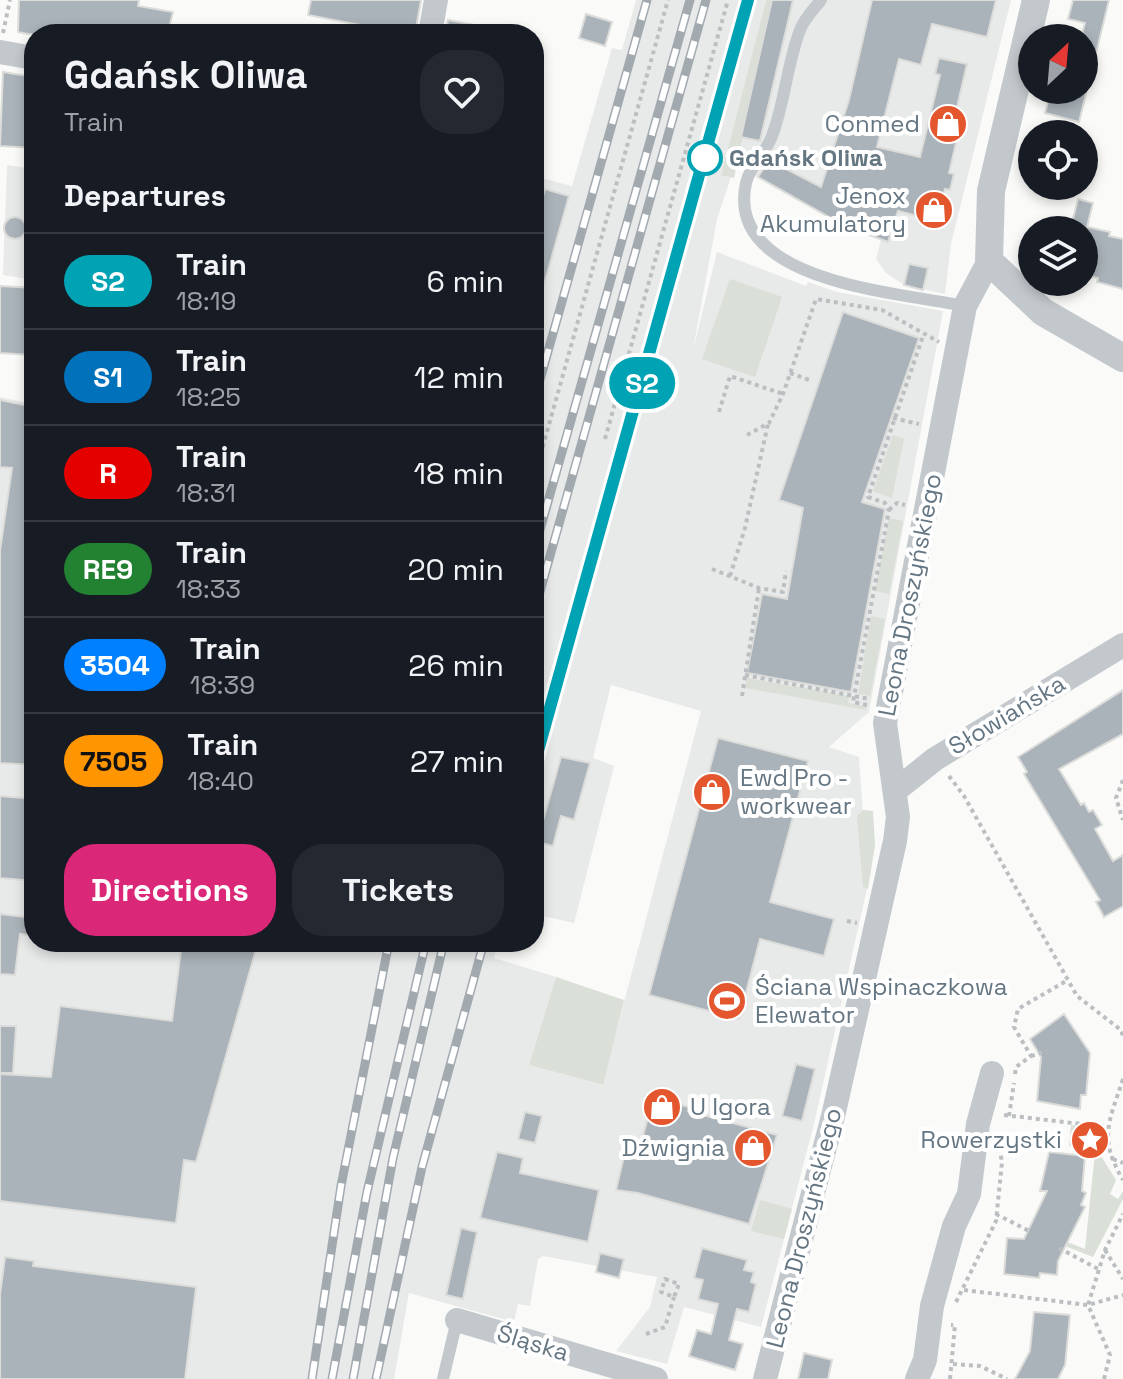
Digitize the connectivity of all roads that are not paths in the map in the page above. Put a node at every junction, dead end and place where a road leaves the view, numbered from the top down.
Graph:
1 (436, 0) edge
2 (821, 0) edge
3 (1036, 0) edge
4 (432, 24) edge
5 (0, 52) edge
6 (24, 56) edge
7 (989, 261) junction
8 (965, 306) junction
9 (1123, 358) edge
10 (1123, 645) edge
11 (896, 790) junction
12 (992, 1073) dead end
13 (457, 1320) joint
14 (443, 1379) edge
15 (656, 1379) edge
16 (765, 1379) edge
17 (917, 1379) edge

1 - 4 street
2 - 8 lane
3 - 7 street, Leona Droszyńskiego
5 - 6 street
7 - 8 street, Leona Droszyńskiego
7 - 9 street
8 - 11 street, Leona Droszyńskiego
10 - 11 street, Słowiańska
11 - 16 street, Leona Droszyńskiego
12 - 17 street
13 - 14 lane
13 - 15 street, Śląska

